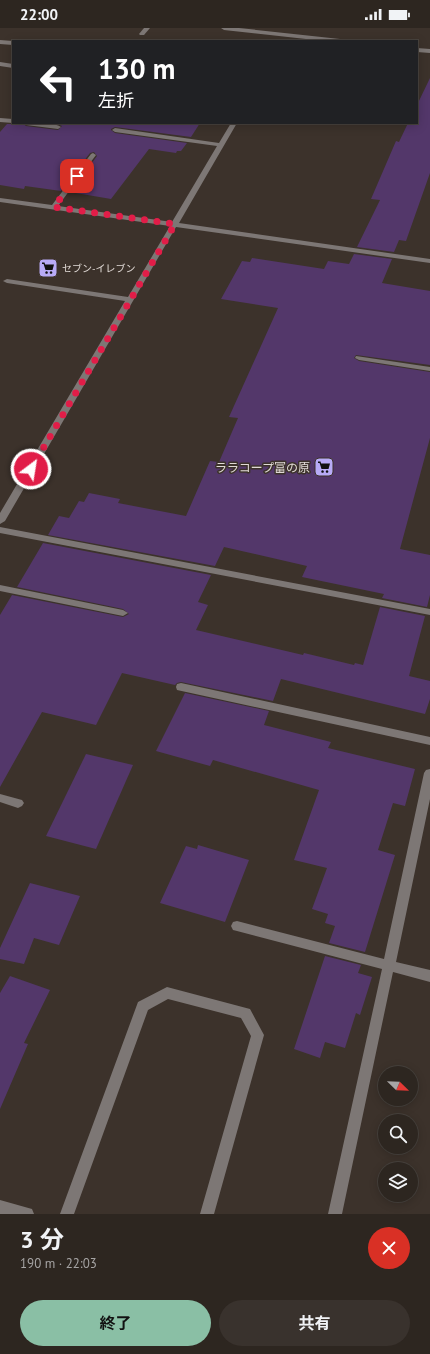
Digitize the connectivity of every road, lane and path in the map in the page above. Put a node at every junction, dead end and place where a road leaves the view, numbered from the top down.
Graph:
1 (147, 28) edge
2 (224, 28) edge
3 (290, 28) edge
4 (142, 34) dead end
5 (286, 35) junction
6 (283, 40) edge
7 (331, 40) edge
8 (0, 42) edge
9 (12, 43) edge
10 (418, 50) edge
11 (430, 51) edge
12 (0, 64) edge
13 (12, 66) edge
14 (0, 120) edge
15 (12, 121) edge
16 (34, 124) edge
17 (233, 124) edge
18 (58, 127) dead end
19 (115, 130) dead end
20 (221, 146) junction
21 (93, 155) dead end
22 (0, 200) edge
23 (54, 207) junction
24 (175, 224) junction
25 (430, 261) edge
26 (7, 281) dead end
27 (131, 300) junction
28 (359, 358) dead end
29 (430, 369) edge
30 (0, 521) edge
31 (0, 530) edge
32 (0, 588) edge
33 (430, 612) edge
34 (123, 613) dead end
35 (181, 687) dead end
36 (430, 741) edge
37 (430, 773) edge
38 (0, 798) edge
39 (18, 803) dead end
40 (426, 806) edge
41 (238, 926) dead end
42 (388, 966) junction
43 (430, 976) edge
44 (0, 1207) edge
45 (27, 1214) edge
46 (67, 1214) edge
47 (207, 1214) edge
48 (335, 1214) edge

1 - 4 street
2 - 5 street
3 - 5 street
5 - 6 street
5 - 7 street
8 - 9 street
10 - 11 street
12 - 13 street
14 - 15 street
16 - 18 street
17 - 20 street
19 - 20 street
20 - 24 street
21 - 23 street
22 - 23 street
23 - 24 street
24 - 25 street
24 - 27 street
26 - 27 street
27 - 30 street
28 - 29 street
31 - 33 street
32 - 34 street
35 - 36 street
37 - 40 street
38 - 39 street
40 - 42 street
41 - 42 street
42 - 43 street
42 - 48 street
44 - 45 street
46 - 47 street

